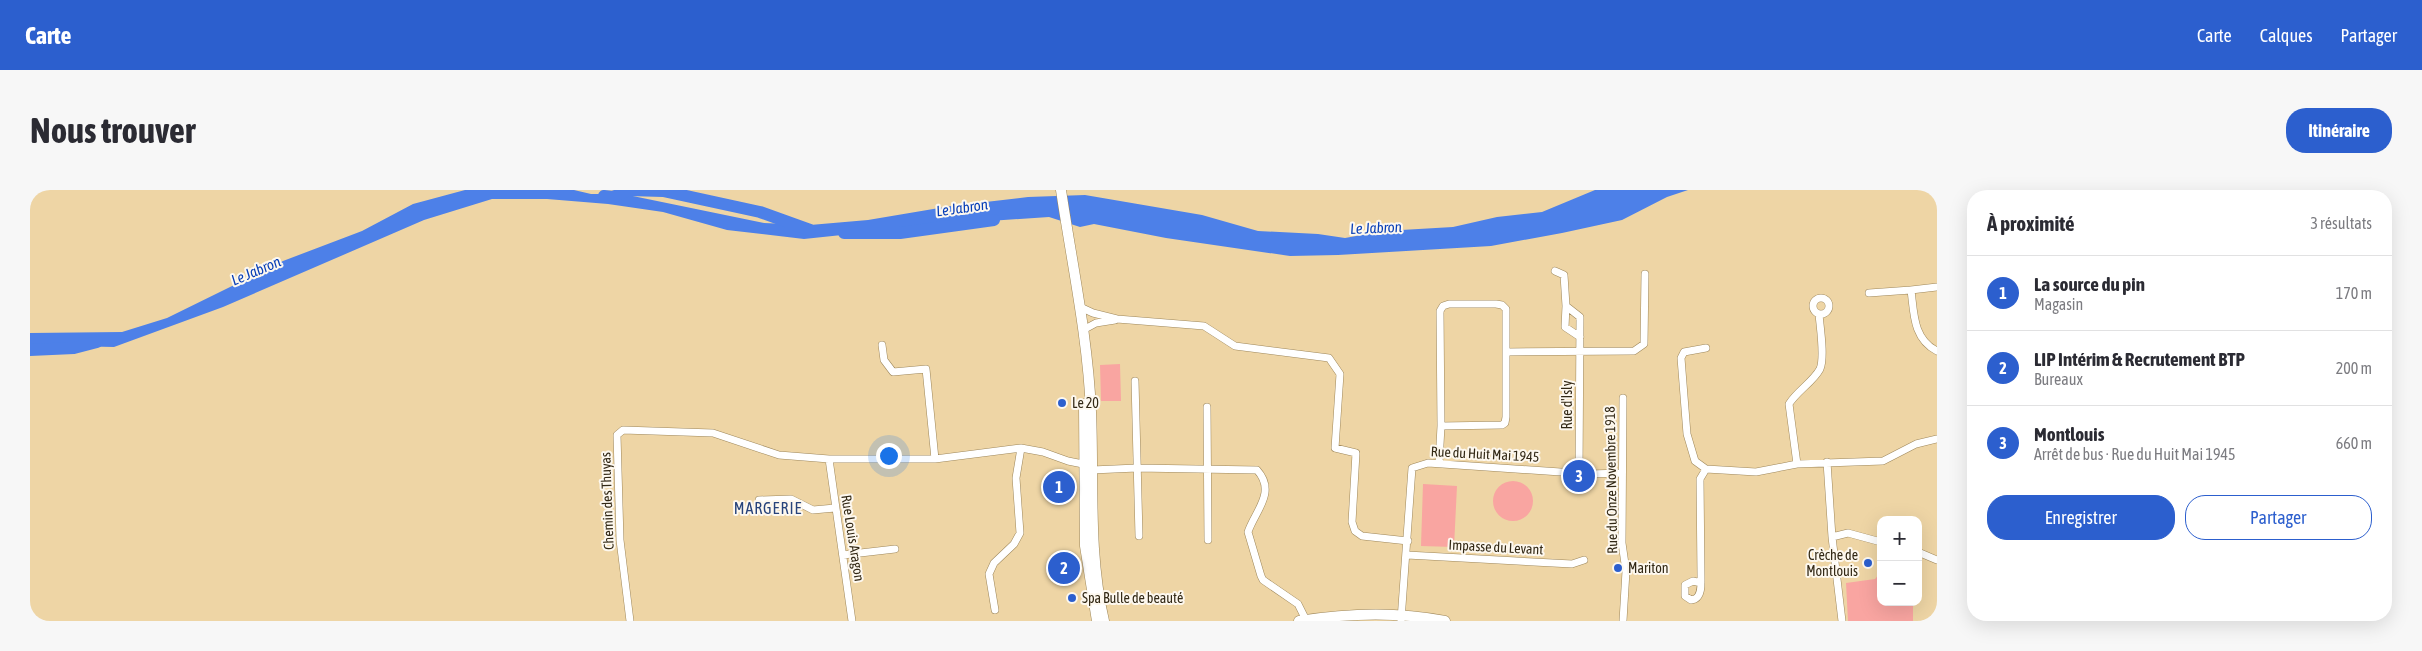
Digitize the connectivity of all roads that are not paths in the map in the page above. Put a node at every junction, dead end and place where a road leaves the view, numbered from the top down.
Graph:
1 (1061, 190) edge
2 (1554, 271) dead end
3 (1645, 274) dead end
4 (1937, 287) edge
5 (1911, 290) junction
6 (1869, 293) dead end
7 (1566, 306) junction
8 (1080, 307) junction
9 (1820, 314) dead end
10 (1117, 319) junction
11 (1083, 330) junction
12 (1580, 337) junction
13 (882, 345) dead end
14 (1706, 348) dead end
15 (1580, 351) junction
16 (1937, 351) edge
17 (1507, 352) junction
18 (1085, 356) junction
19 (1135, 381) dead end
20 (1623, 398) dead end
21 (1207, 407) dead end
22 (1441, 426) junction
23 (1937, 439) edge
24 (1021, 448) junction
25 (829, 459) junction
26 (936, 459) junction
27 (1827, 462) junction
28 (1083, 463) junction
29 (1439, 464) junction
30 (1797, 464) junction
31 (1137, 468) junction
32 (1207, 469) junction
33 (1706, 469) junction
34 (1092, 470) junction
35 (1579, 473) junction
36 (1622, 473) junction
37 (759, 500) dead end
38 (1093, 503) junction
39 (835, 508) junction
40 (1139, 536) dead end
41 (1832, 537) junction
42 (1208, 540) dead end
43 (1408, 541) junction
44 (1877, 541) edge
45 (895, 549) dead end
46 (1922, 554) edge
47 (843, 555) junction
48 (1407, 555) junction
49 (1584, 560) dead end
50 (1937, 560) edge
51 (1701, 583) dead end
52 (995, 610) dead end
53 (1402, 617) edge
54 (630, 621) edge
55 (852, 621) edge
56 (1096, 621) edge
57 (1104, 621) edge
58 (1302, 621) edge
59 (1445, 621) edge
60 (1623, 621) edge
61 (1842, 621) edge

1 - 8 main road
2 - 7 street
3 - 15 street
4 - 5 street
5 - 6 street
5 - 16 street
7 - 12 street, Rue d'Isly
7 - 12 street
8 - 10 street
8 - 11 main road
9 - 30 street
10 - 11 street
10 - 43 street
11 - 18 main road
12 - 15 street, Rue d'Isly
13 - 26 street
14 - 33 street
15 - 17 street
15 - 35 street, Rue d'Isly
17 - 22 street
17 - 22 street
18 - 28 main road
18 - 34 main road
19 - 31 street
20 - 36 street, Rue du Onze Novembre 1918
21 - 32 street
22 - 29 street
23 - 27 street
24 - 26 street, Chemin des Thuyas
24 - 28 street, Chemin des Thuyas
24 - 52 street
25 - 26 street, Chemin des Thuyas
25 - 39 street, Rue Louis Aragon
25 - 54 street, Chemin des Thuyas
27 - 30 street
27 - 41 street
28 - 38 street
28 - 56 main road
29 - 35 street, Rue du Huit Mai 1945
29 - 43 street, Rue du Huit Mai 1945
30 - 33 street
31 - 32 street
31 - 34 street
31 - 40 street
32 - 42 street
32 - 58 street
33 - 51 street
34 - 38 main road
35 - 36 street, Rue du Huit Mai 1945
36 - 60 street, Rue du Onze Novembre 1918
37 - 39 street
38 - 57 main road
39 - 47 street, Rue Louis Aragon
41 - 44 street
41 - 61 street
43 - 48 street, Rue du Huit Mai 1945
45 - 47 street
46 - 50 street
47 - 55 street, Rue Louis Aragon
48 - 49 street, Impasse du Levant
48 - 53 street, Rue du Huit Mai 1945
53 - 58 main road
53 - 59 main road

